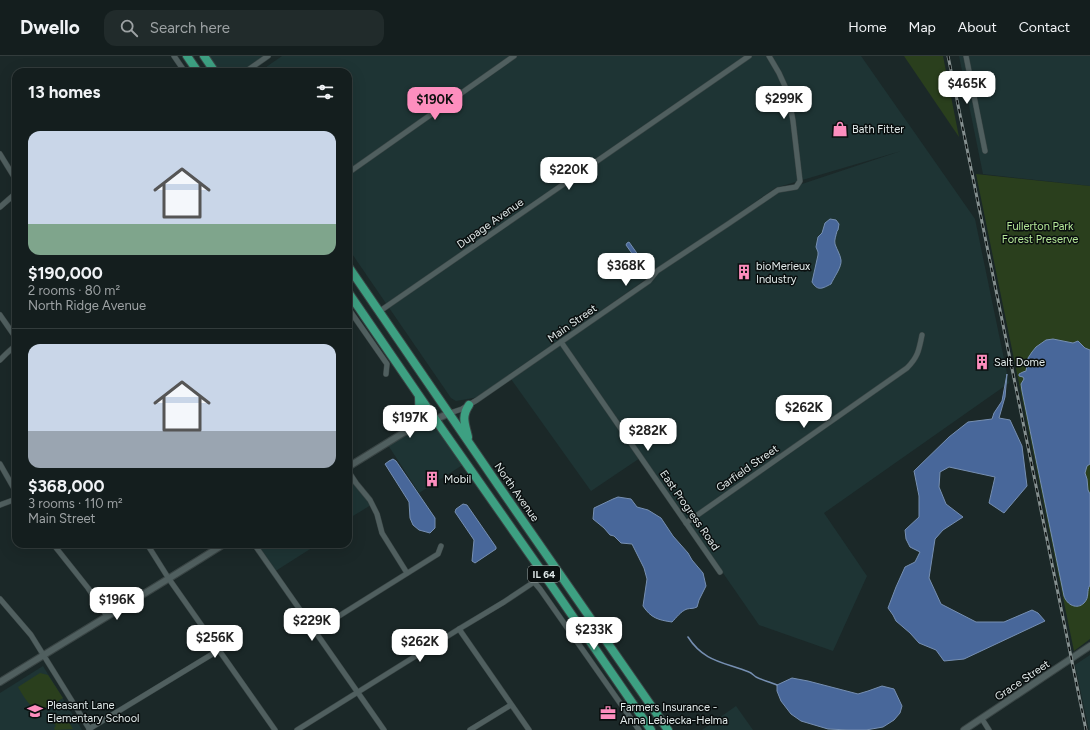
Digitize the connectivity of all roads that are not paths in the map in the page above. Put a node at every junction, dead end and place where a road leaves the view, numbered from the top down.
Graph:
1 (174, 56) edge
2 (187, 56) edge
3 (204, 56) edge
4 (268, 56) edge
5 (514, 56) edge
6 (749, 56) edge
7 (769, 56) edge
8 (966, 56) edge
9 (182, 68) edge
10 (195, 68) edge
11 (212, 68) edge
12 (251, 68) edge
13 (985, 151) dead end
14 (0, 154) edge
15 (352, 169) edge
16 (12, 174) edge
17 (12, 196) edge
18 (0, 207) edge
19 (352, 272) edge
20 (352, 298) edge
21 (380, 311) junction
22 (352, 314) edge
23 (0, 315) edge
24 (12, 332) edge
25 (922, 335) dead end
26 (561, 342) junction
27 (12, 349) edge
28 (0, 360) edge
29 (386, 374) dead end
30 (419, 396) junction
31 (469, 405) junction
32 (450, 413) junction
33 (435, 419) junction
34 (410, 430) junction
35 (469, 442) junction
36 (0, 464) edge
37 (352, 464) edge
38 (352, 477) edge
39 (12, 485) edge
40 (12, 500) edge
41 (0, 506) edge
42 (686, 523) junction
43 (441, 546) dead end
44 (56, 548) edge
45 (150, 548) edge
46 (218, 548) edge
47 (257, 548) edge
48 (720, 572) dead end
49 (407, 573) junction
50 (169, 579) junction
51 (0, 599) edge
52 (107, 616) junction
53 (459, 629) junction
54 (315, 631) junction
55 (1090, 646) edge
56 (219, 650) junction
57 (43, 655) junction
58 (0, 682) edge
59 (358, 693) junction
60 (511, 705) junction
61 (982, 719) junction
62 (90, 730) edge
63 (275, 730) edge
64 (297, 730) edge
65 (384, 730) edge
66 (470, 730) edge
67 (529, 730) edge
68 (638, 730) edge
69 (651, 730) edge
70 (668, 730) edge
71 (964, 730) edge
72 (989, 730) edge

1 - 9 street
2 - 10 main road
3 - 11 main road
4 - 12 street
5 - 15 street
6 - 21 street, Dupage Avenue
7 - 26 street, Main Street
8 - 13 street
14 - 16 street
17 - 18 street
19 - 21 main road, North Avenue / IL 64
20 - 30 main road, IL 64
21 - 32 main road, North Avenue / IL 64
22 - 29 street
23 - 24 street
25 - 42 street, Garfield Street
26 - 31 street, Main Street
26 - 42 street, East Progress Road
27 - 28 street
30 - 33 main road, IL 64
30 - 34 main road
31 - 32 street, Main Street
31 - 35 main road
32 - 33 street, Main Street
32 - 35 main road, North Avenue / IL 64
33 - 34 street, Main Street
33 - 69 main road, IL 64
34 - 37 street, Main Street
35 - 70 main road, North Avenue / IL 64
36 - 39 street
38 - 49 street
40 - 41 street
42 - 48 street, East Progress Road
43 - 49 street
44 - 52 street
45 - 50 street
46 - 50 street
47 - 54 street
49 - 54 street
50 - 52 street
50 - 56 street
51 - 57 street
52 - 57 street
53 - 59 street
53 - 60 street
53 - 68 street
54 - 59 street
55 - 61 street, Grace Street
56 - 62 street
56 - 63 street
57 - 58 street
57 - 62 street
59 - 64 street
59 - 65 street
60 - 66 street
60 - 67 street
61 - 71 street, Grace Street
61 - 72 street

